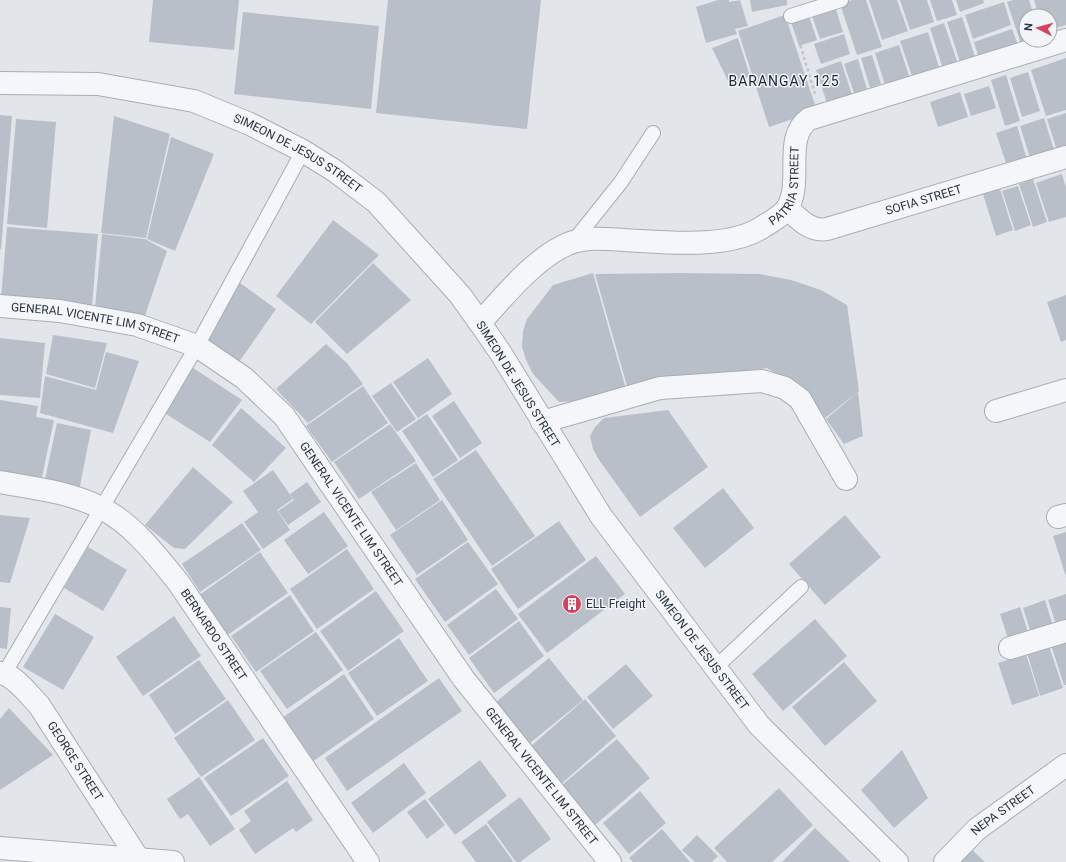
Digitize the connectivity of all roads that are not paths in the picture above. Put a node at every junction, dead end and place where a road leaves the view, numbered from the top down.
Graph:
1 (842, 0) edge
2 (791, 16) road end
3 (1066, 40) edge
4 (0, 83) edge
5 (653, 133) dead end
6 (303, 152) junction
7 (1066, 157) edge
8 (787, 208) junction
9 (573, 242) junction
10 (0, 306) edge
11 (480, 323) junction
12 (197, 346) junction
13 (1066, 390) edge
14 (996, 411) dead end
15 (542, 422) junction
16 (846, 479) dead end
17 (0, 482) edge
18 (101, 508) junction
19 (801, 587) dead end
20 (1066, 631) edge
21 (1010, 648) dead end
22 (715, 668) junction
23 (2, 674) edge
24 (1066, 765) edge
25 (0, 848) edge
26 (139, 860) junction
27 (173, 862) edge
28 (368, 862) edge
29 (610, 862) edge
30 (897, 862) edge
31 (945, 862) edge

1 - 2 lane
3 - 8 street, PATRIA STREET
4 - 6 street, SIMEON DE JESUS STREET
5 - 9 lane
6 - 11 street, SIMEON DE JESUS STREET
6 - 12 lane
7 - 8 street, SOFIA STREET
8 - 9 street, PATRIA STREET
9 - 11 street, PATRIA STREET
10 - 12 street, GENERAL VICENTE LIM STREET
11 - 15 street, SIMEON DE JESUS STREET
12 - 18 lane
12 - 29 street, GENERAL VICENTE LIM STREET
13 - 14 street
15 - 16 street
15 - 22 street, SIMEON DE JESUS STREET
17 - 18 street, BERNARDO STREET
18 - 23 lane
18 - 28 street, BERNARDO STREET
19 - 22 lane
20 - 21 street
22 - 30 street, SIMEON DE JESUS STREET
23 - 26 street, GEORGE STREET
24 - 31 street, NEPA STREET
25 - 26 street
26 - 27 street

